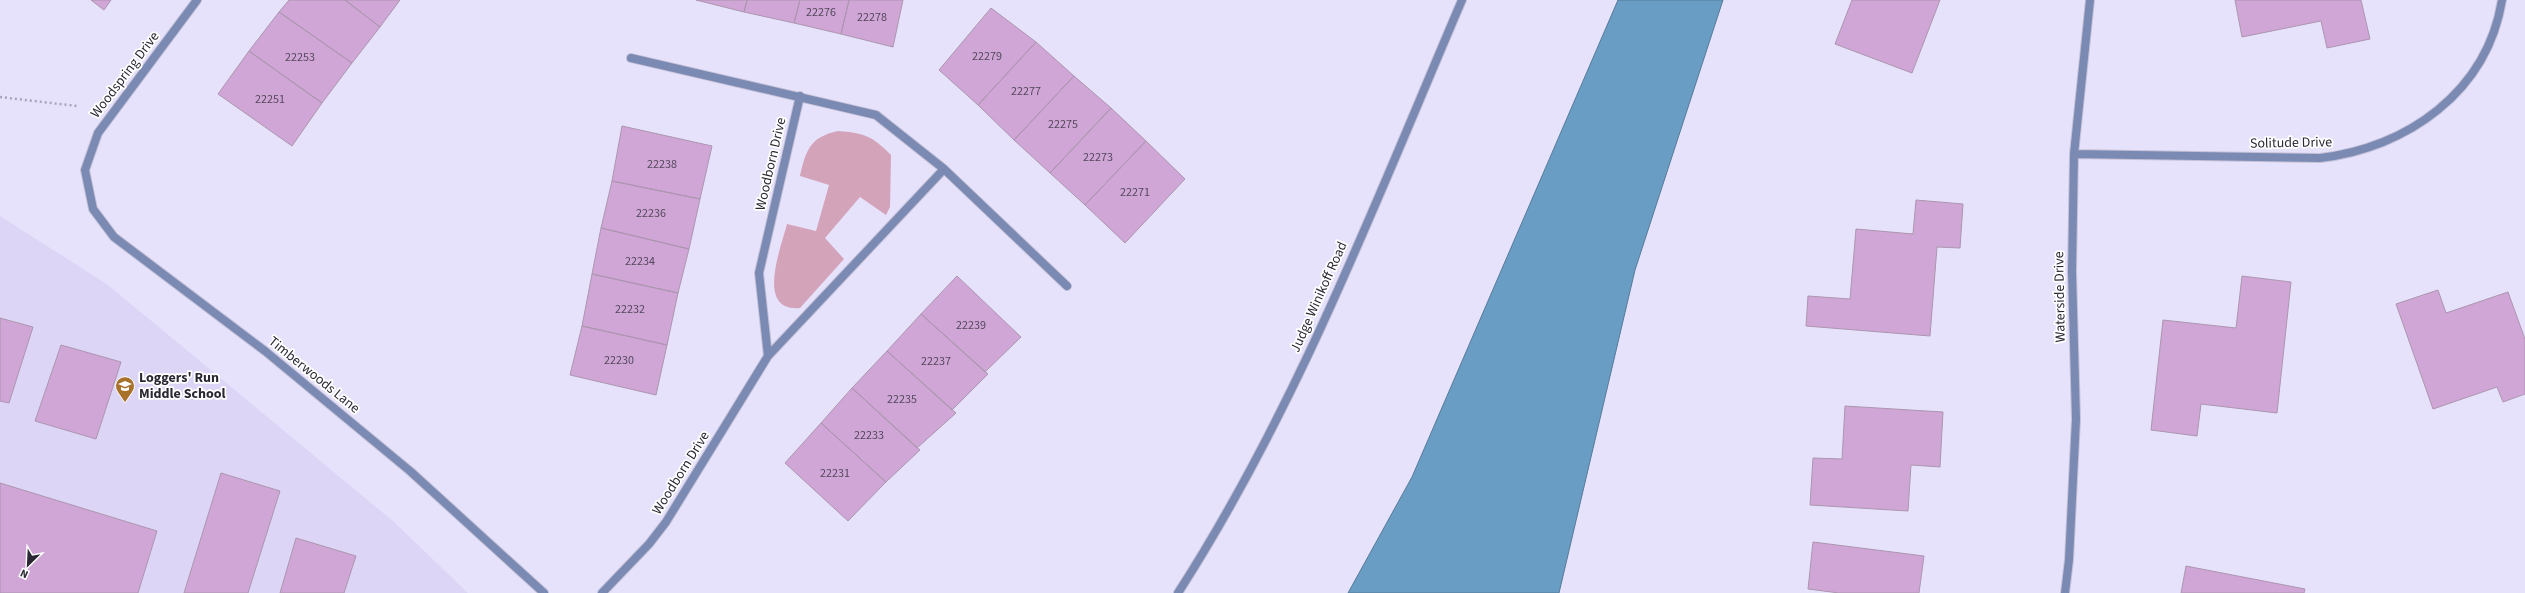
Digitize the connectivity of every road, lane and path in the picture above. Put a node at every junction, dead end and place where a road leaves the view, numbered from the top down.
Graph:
1 (197, 0) edge
2 (1462, 0) edge
3 (2090, 0) edge
4 (2502, 0) edge
5 (631, 58) dead end
6 (800, 96) junction
7 (0, 97) edge
8 (77, 106) dead end
9 (2074, 154) junction
10 (944, 169) junction
11 (85, 170) joint
12 (1067, 286) dead end
13 (768, 356) junction
14 (544, 593) edge
15 (602, 593) edge
16 (1178, 593) edge
17 (2065, 593) edge

1 - 11 street, Woodspring Drive
2 - 16 street, Judge Winikoff Road
3 - 9 street, Waterside Drive
4 - 9 street, Solitude Drive
5 - 6 street
6 - 10 street
6 - 13 street, Woodborn Drive
7 - 8 path
9 - 17 street, Waterside Drive
10 - 12 street
10 - 13 street, Woodborn Drive
11 - 14 street, Timberwoods Lane
13 - 15 street, Woodborn Drive

